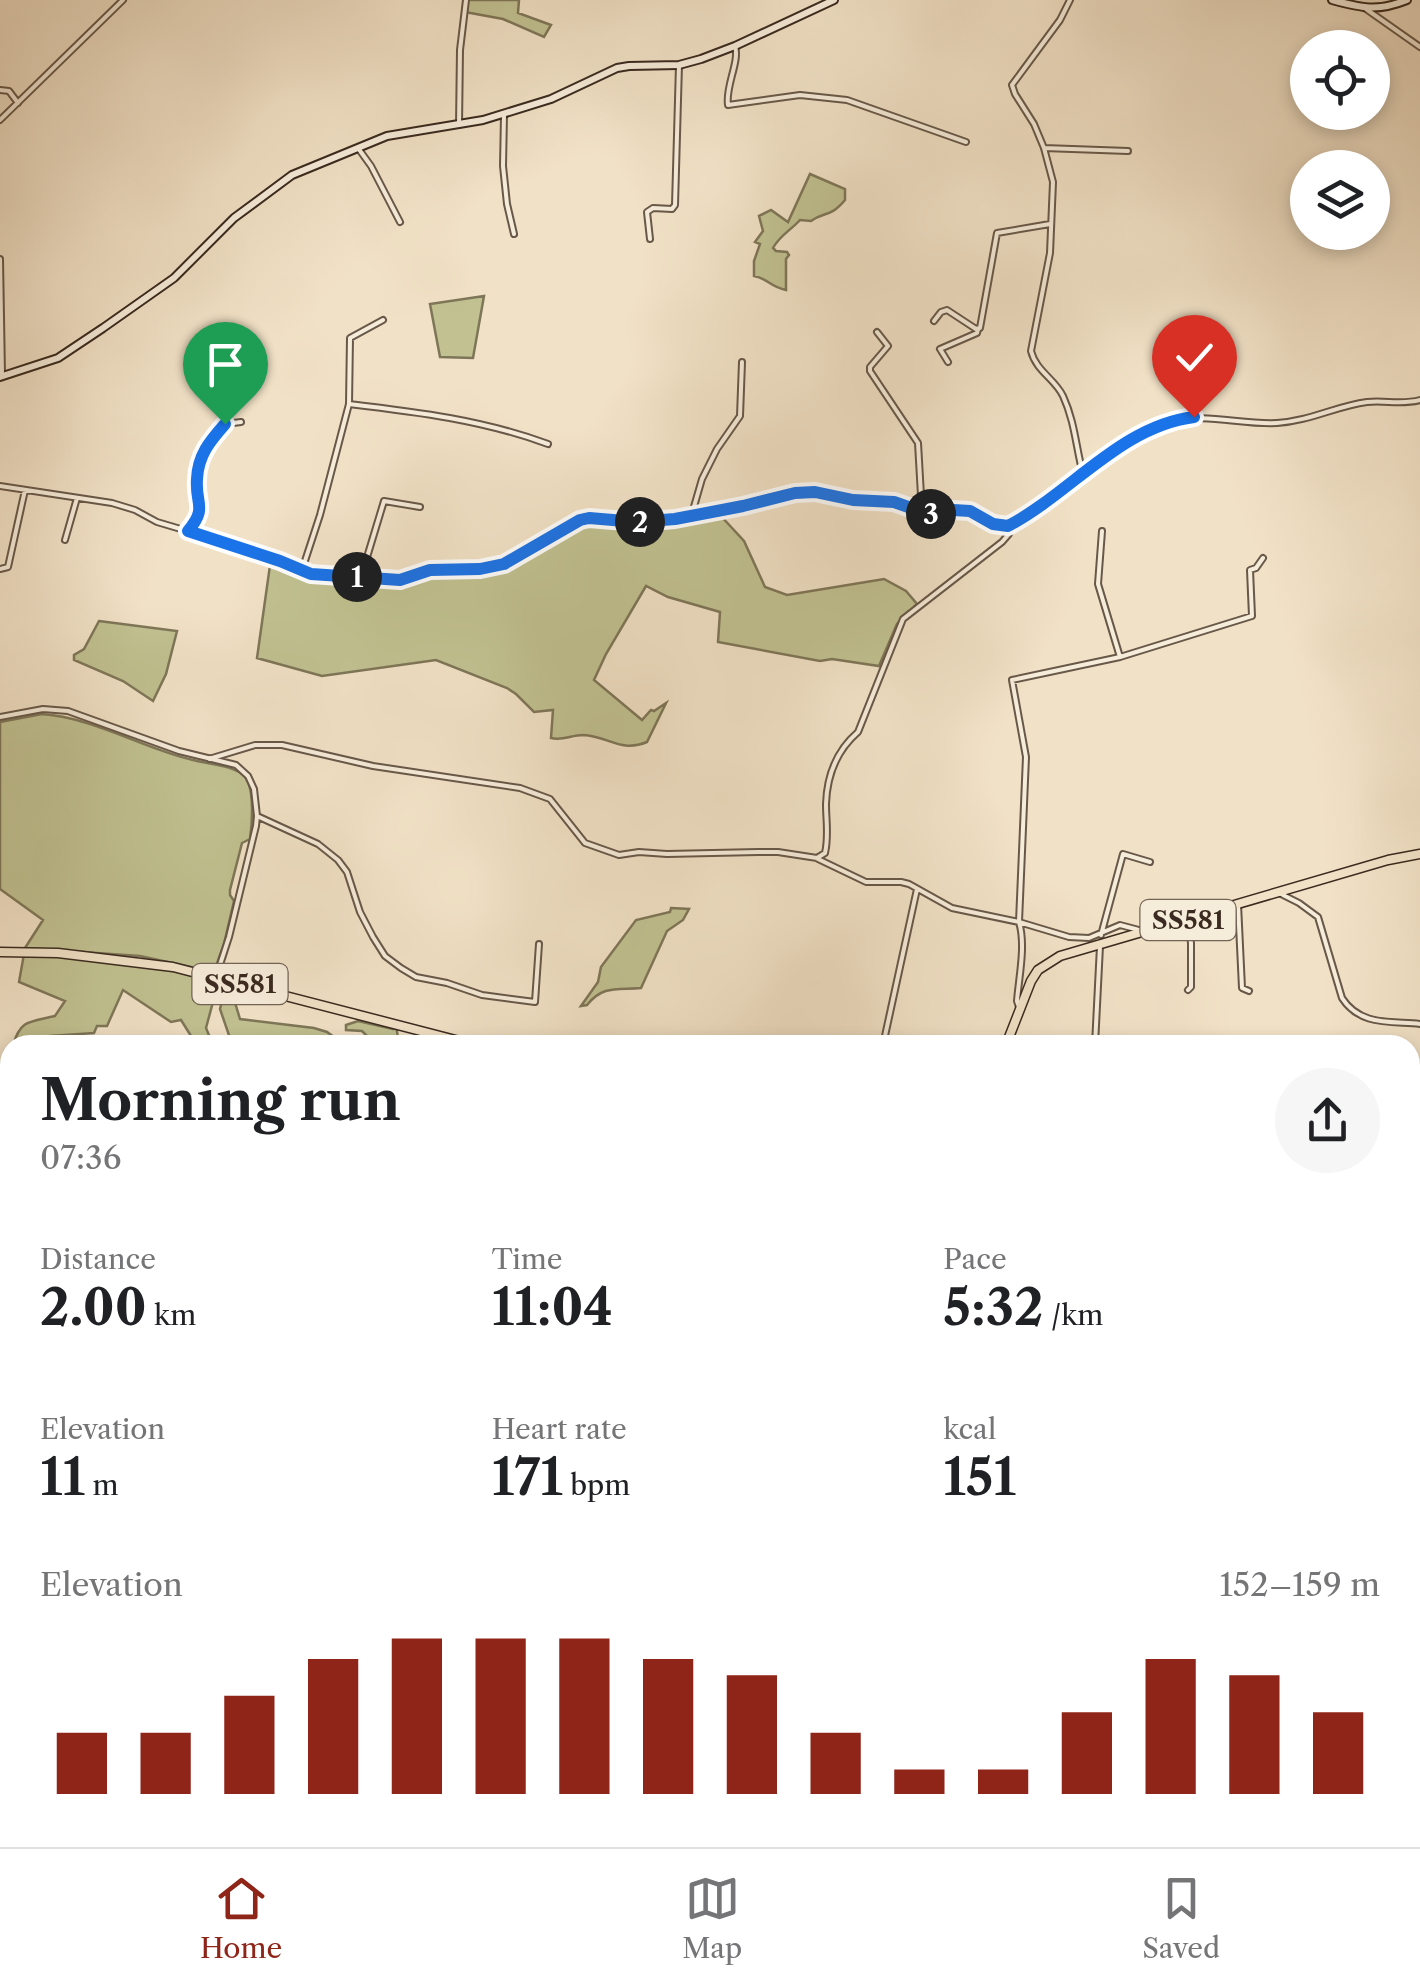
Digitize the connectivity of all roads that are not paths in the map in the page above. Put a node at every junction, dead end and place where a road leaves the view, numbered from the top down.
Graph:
1 (123, 0) edge
2 (466, 0) edge
3 (834, 0) edge
4 (1070, 0) edge
5 (1332, 0) edge
6 (1407, 0) edge
7 (1366, 9) junction
8 (735, 46) junction
9 (1420, 47) edge
10 (679, 65) junction
11 (0, 90) edge
12 (18, 103) junction
13 (504, 115) junction
14 (0, 120) edge
15 (459, 125) junction
16 (966, 142) dead end
17 (358, 148) junction
18 (1044, 148) junction
19 (1128, 151) dead end
20 (400, 222) dead end
21 (1050, 224) junction
22 (514, 234) dead end
23 (650, 239) dead end
24 (0, 260) edge
25 (383, 320) dead end
26 (934, 321) dead end
27 (978, 329) junction
28 (877, 332) dead end
29 (742, 362) dead end
30 (948, 362) dead end
31 (1, 376) edge
32 (1420, 400) edge
33 (348, 404) junction
34 (241, 422) dead end
35 (548, 444) dead end
36 (1083, 474) junction
37 (0, 486) edge
38 (25, 490) junction
39 (77, 498) junction
40 (420, 507) dead end
41 (922, 513) junction
42 (691, 517) junction
43 (1008, 526) junction
44 (188, 531) junction
45 (1102, 531) dead end
46 (65, 540) dead end
47 (1264, 558) dead end
48 (0, 569) edge
49 (302, 570) junction
50 (360, 577) junction
51 (1120, 656) junction
52 (0, 717) edge
53 (208, 759) junction
54 (257, 816) junction
55 (1420, 854) edge
56 (817, 858) junction
57 (1150, 862) dead end
58 (917, 888) junction
59 (1280, 893) junction
60 (1238, 904) junction
61 (1187, 920) junction
62 (1019, 922) junction
63 (1143, 932) junction
64 (1101, 935) junction
65 (538, 944) dead end
66 (1100, 946) junction
67 (0, 952) edge
68 (216, 978) junction
69 (1188, 990) dead end
70 (1249, 991) dead end
71 (1020, 1007) junction
72 (1420, 1024) edge
73 (436, 1035) edge
74 (884, 1035) edge
75 (1010, 1035) edge
76 (1096, 1035) edge

1 - 12 street
2 - 15 street
3 - 8 main road
4 - 18 street
5 - 7 main road
6 - 7 main road
7 - 9 street
8 - 10 main road
8 - 16 street
10 - 13 main road
10 - 23 street
11 - 12 street
12 - 14 street
13 - 15 main road
13 - 22 street
15 - 17 main road
17 - 20 street
17 - 31 main road
18 - 19 street
18 - 21 street
21 - 27 street
21 - 36 street
24 - 31 street
25 - 33 street
26 - 27 street
27 - 30 street
28 - 41 street
29 - 42 street
32 - 36 street
33 - 35 street
33 - 49 street
34 - 44 street
36 - 43 street
37 - 38 street
38 - 39 street
38 - 48 street
39 - 44 street
39 - 46 street
40 - 50 street
41 - 42 street
41 - 43 street
42 - 50 street
43 - 56 street
44 - 49 street
45 - 51 street
47 - 51 street
49 - 50 street
51 - 62 street
52 - 53 street
53 - 54 street
53 - 56 street
54 - 65 street
54 - 68 street
55 - 59 main road, SS581
56 - 58 street
57 - 64 street
58 - 62 street
58 - 74 street
59 - 60 main road, SS581
59 - 72 street
60 - 61 main road, SS581
60 - 70 street
61 - 63 main road, SS581
61 - 69 street
62 - 64 street
62 - 71 street
63 - 64 street
63 - 66 main road, SS581
66 - 71 main road, SS581
66 - 76 street
67 - 68 main road, SS581
68 - 73 main road, SS581
71 - 75 main road, SS581

